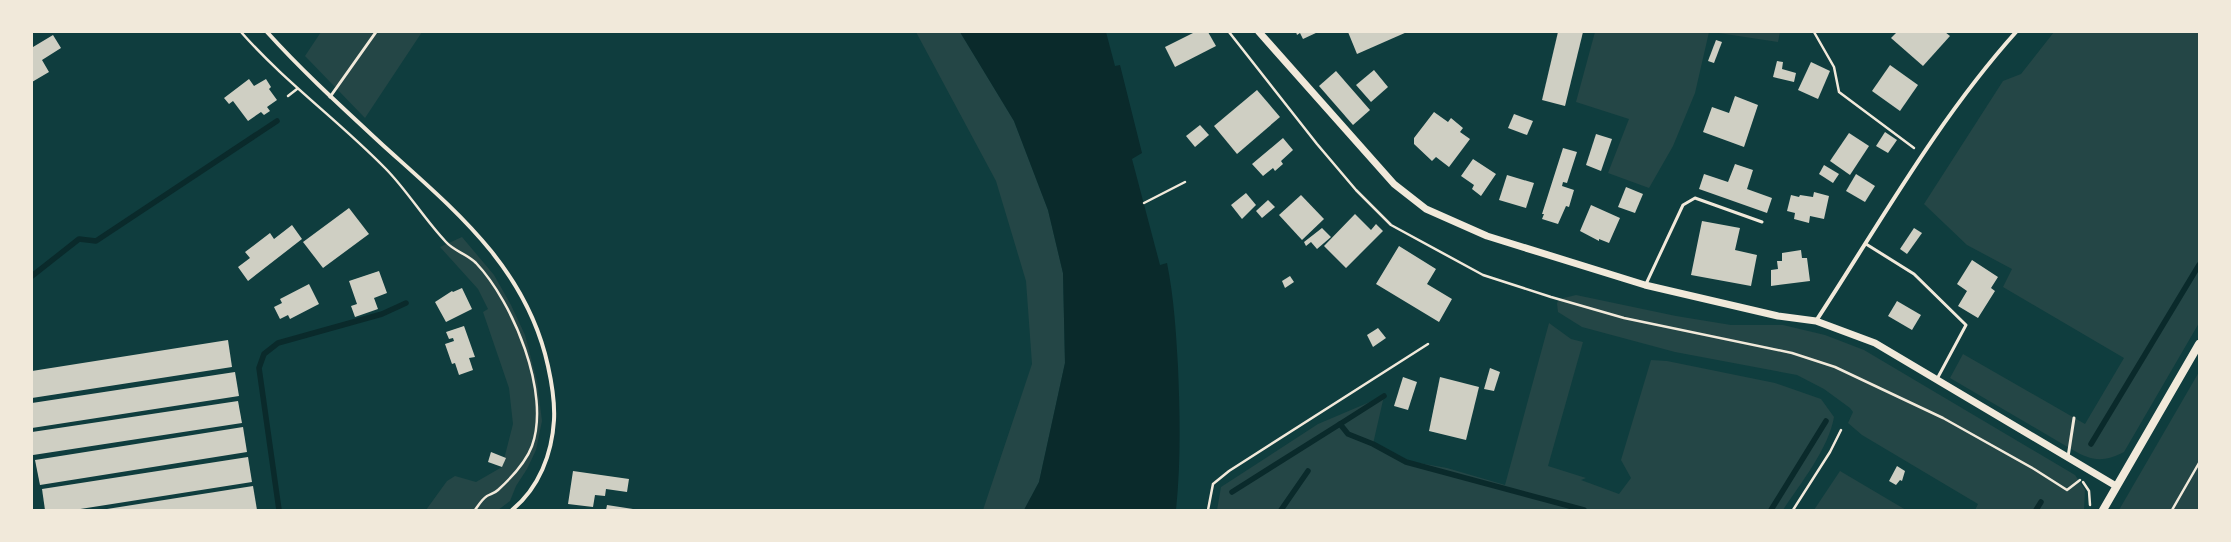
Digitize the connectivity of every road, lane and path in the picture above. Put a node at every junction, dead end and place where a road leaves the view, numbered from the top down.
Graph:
1 (241, 32) edge
2 (267, 32) edge
3 (376, 32) edge
4 (1228, 32) edge
5 (1259, 32) edge
6 (1814, 32) edge
7 (2016, 32) edge
8 (297, 89) junction
9 (288, 96) dead end
10 (330, 97) junction
11 (1923, 154) junction
12 (1185, 182) dead end
13 (1144, 203) dead end
14 (1762, 222) dead end
15 (1866, 244) junction
16 (1646, 285) junction
17 (1816, 321) junction
18 (1428, 344) dead end
19 (2199, 344) edge
20 (1936, 380) junction
21 (2074, 418) dead end
22 (1841, 430) dead end
23 (2068, 457) junction
24 (2199, 463) edge
25 (2116, 486) junction
26 (475, 510) edge
27 (512, 510) edge
28 (1208, 510) edge
29 (1793, 510) edge
30 (2090, 510) edge
31 (2103, 510) edge
32 (2172, 510) edge

1 - 8 path
2 - 10 street
3 - 10 lane
4 - 30 path
5 - 16 street
6 - 11 path
7 - 11 street
8 - 9 path
8 - 26 path
10 - 27 street
11 - 15 street
12 - 13 path
14 - 16 lane
15 - 17 street
15 - 20 lane
16 - 17 street
17 - 20 street
18 - 28 path
19 - 25 main road
20 - 23 street
21 - 23 lane
22 - 29 path
23 - 25 street
24 - 32 path
25 - 31 main road

